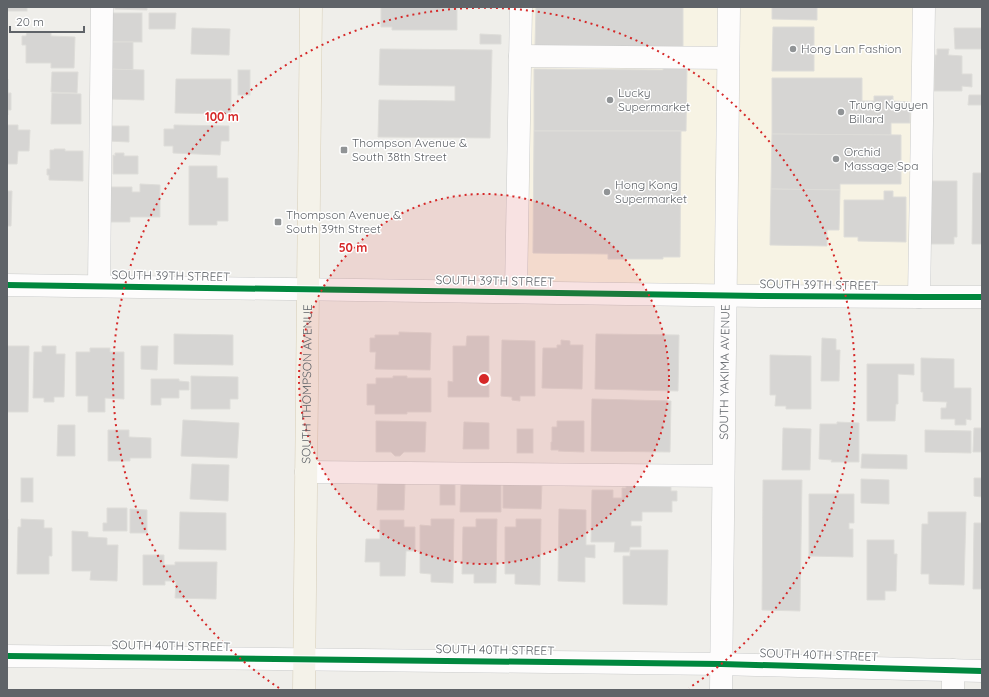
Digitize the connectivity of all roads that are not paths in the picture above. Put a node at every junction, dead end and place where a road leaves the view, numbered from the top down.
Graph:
1 (102, 7) edge
2 (312, 7) edge
3 (521, 7) edge
4 (729, 7) edge
5 (924, 7) edge
6 (520, 56) junction
7 (728, 58) junction
8 (7, 285) edge
9 (99, 286) junction
10 (308, 289) junction
11 (516, 292) junction
12 (726, 295) junction
13 (920, 297) junction
14 (982, 297) edge
15 (306, 472) junction
16 (723, 476) junction
17 (7, 656) edge
18 (305, 659) junction
19 (721, 664) junction
20 (982, 671) edge
21 (953, 680) edge
22 (304, 690) edge
23 (721, 690) edge

1 - 9 street
2 - 10 main road, SOUTH THOMPSON AVENUE
3 - 6 street
4 - 7 street, SOUTH YAKIMA AVENUE
5 - 13 street
6 - 7 street
6 - 11 street
7 - 12 street, SOUTH YAKIMA AVENUE
8 - 9 street, SOUTH 39TH STREET
9 - 10 street, SOUTH 39TH STREET
10 - 11 street, SOUTH 39TH STREET
10 - 15 main road, SOUTH THOMPSON AVENUE
11 - 12 street, SOUTH 39TH STREET
12 - 13 street, SOUTH 39TH STREET
12 - 16 street, SOUTH YAKIMA AVENUE
13 - 14 street, SOUTH 39TH STREET
15 - 16 street
15 - 18 main road, SOUTH THOMPSON AVENUE
16 - 19 street, SOUTH YAKIMA AVENUE
17 - 18 street, SOUTH 40TH STREET
18 - 19 street, SOUTH 40TH STREET
18 - 22 main road, SOUTH THOMPSON AVENUE
19 - 21 street, SOUTH 40TH STREET
19 - 23 street, SOUTH YAKIMA AVENUE
20 - 21 street, SOUTH 40TH STREET

